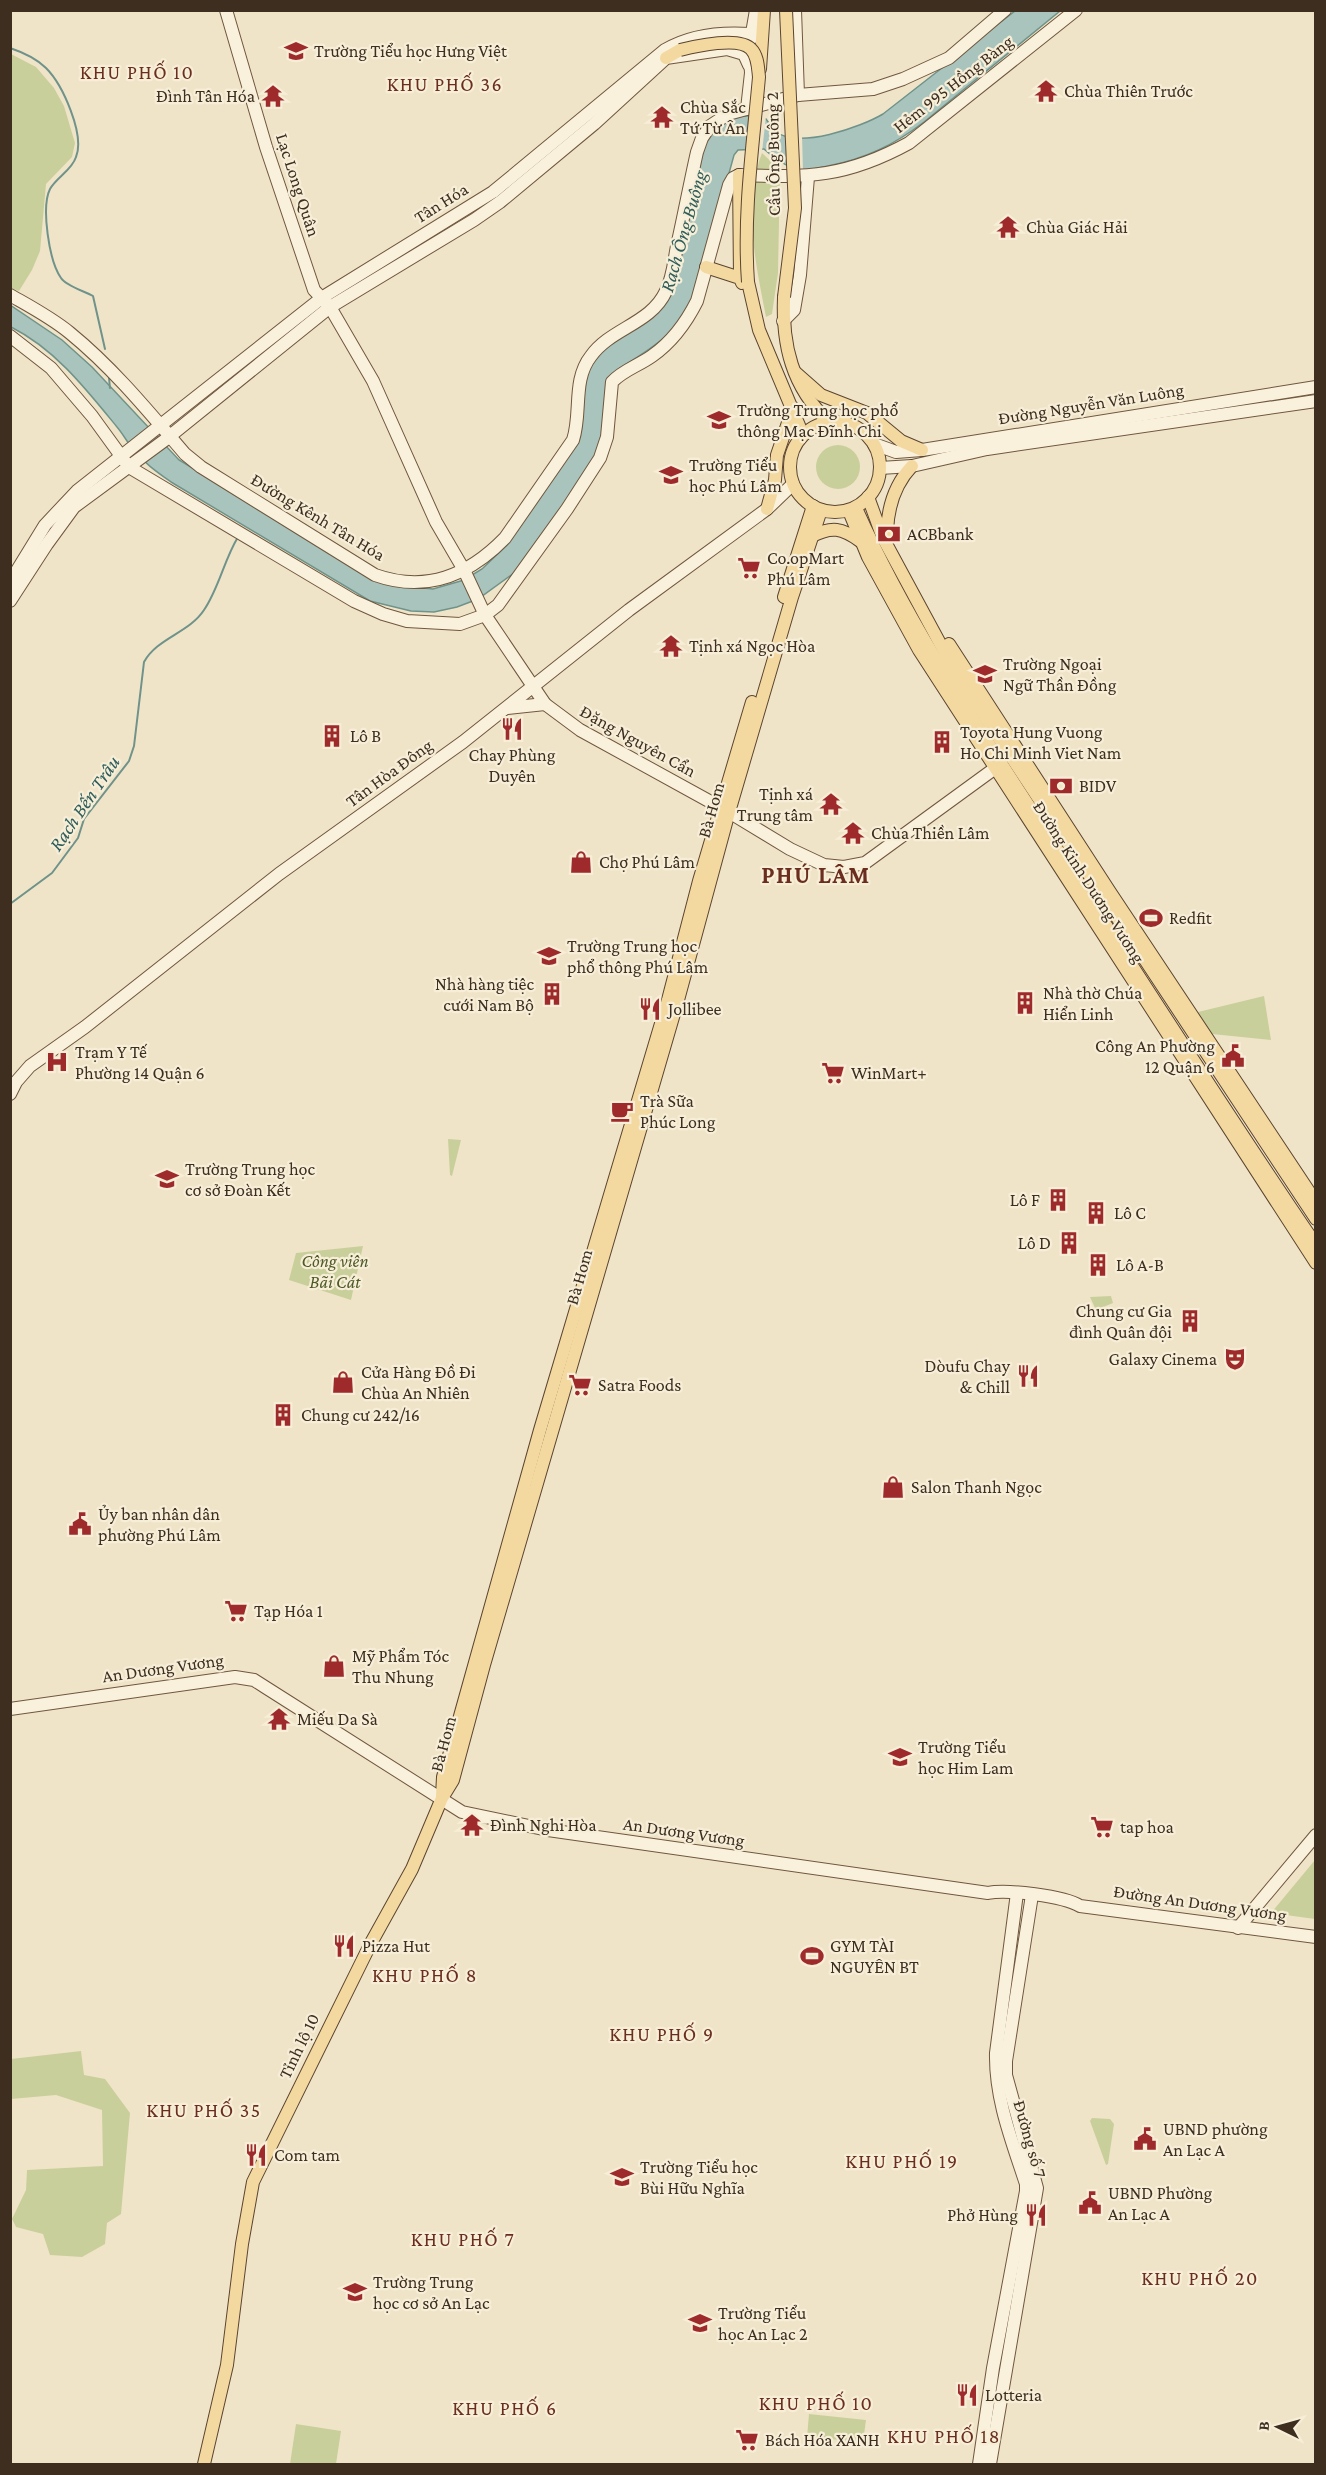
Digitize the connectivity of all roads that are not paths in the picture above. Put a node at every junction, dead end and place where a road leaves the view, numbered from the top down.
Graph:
1 (226, 10) edge
2 (756, 10) edge
3 (764, 10) edge
4 (786, 10) edge
5 (795, 10) edge
6 (1005, 10) edge
7 (1076, 10) edge
8 (753, 30) junction
9 (666, 58) junction
10 (753, 72) junction
11 (798, 95) junction
12 (747, 109) junction
13 (739, 175) junction
14 (808, 177) junction
15 (706, 267) junction
16 (744, 280) junction
17 (10, 296) edge
18 (326, 302) junction
19 (783, 321) junction
20 (10, 336) edge
21 (796, 373) junction
22 (1316, 387) edge
23 (1316, 401) edge
24 (793, 408) junction
25 (839, 422) junction
26 (158, 427) junction
27 (803, 435) junction
28 (167, 438) junction
29 (874, 444) junction
30 (922, 450) junction
31 (124, 453) junction
32 (132, 464) junction
33 (912, 466) junction
34 (880, 468) junction
35 (793, 484) junction
36 (870, 494) junction
37 (817, 508) junction
38 (767, 509) junction
39 (852, 509) junction
40 (887, 531) junction
41 (813, 536) junction
42 (861, 543) junction
43 (464, 570) junction
44 (10, 582) edge
45 (10, 601) edge
46 (485, 615) junction
47 (533, 686) junction
48 (544, 704) junction
49 (506, 708) junction
50 (1006, 760) junction
51 (725, 810) junction
52 (10, 1094) edge
53 (1238, 1136) junction
54 (1316, 1202) edge
55 (1316, 1220) edge
56 (1316, 1245) edge
57 (1316, 1263) edge
58 (10, 1709) edge
59 (442, 1798) junction
60 (1316, 1835) edge
61 (819, 1869) joint
62 (1017, 1898) junction
63 (1031, 1899) junction
64 (1238, 1928) junction
65 (1316, 1937) edge
66 (204, 2464) edge
67 (979, 2464) edge
68 (990, 2464) edge

1 - 18 main road, Lạc Long Quân
2 - 8 main road
3 - 10 main road, bridge
4 - 19 main road, Cầu Ông Buông 2, bridge
5 - 11 main road
6 - 11 main road, Đường Kênh Tân Hóa
7 - 14 main road, Hẻm 995 Hồng Bàng
8 - 10 main road
8 - 18 main road, Tân Hóa
9 - 10 main road
9 - 10 main road, bridge
9 - 18 main road, Tân Hóa
10 - 12 main road
10 - 16 main road, bridge
11 - 12 main road, Đường Kênh Tân Hóa
12 - 43 main road, Đường Kênh Tân Hóa
13 - 14 main road, Hẻm 995 Hồng Bàng
13 - 15 main road
13 - 16 main road
14 - 19 main road
15 - 16 main road
15 - 46 main road
16 - 24 main road
17 - 26 main road, Đường Kênh Tân Hóa
18 - 26 main road, Tân Hóa
18 - 28 main road, Tân Hóa
18 - 43 main road
19 - 21 main road, Cầu Ông Buông 2
20 - 31 main road
21 - 25 main road, Cầu Ông Buông 2
21 - 30 main road
22 - 30 main road, Đường Nguyễn Văn Luông
23 - 33 main road, Đường Nguyễn Văn Luông
24 - 27 main road
24 - 38 main road
25 - 27 main road
25 - 29 main road
26 - 28 main road, Đường Kênh Tân Hóa
26 - 31 main road, Tân Hóa
27 - 35 main road
28 - 32 main road, Tân Hóa
28 - 43 main road, Đường Kênh Tân Hóa
29 - 30 main road, Đường Nguyễn Văn Luông
29 - 34 main road
31 - 32 main road
31 - 44 main road, Tân Hóa
32 - 45 main road, Tân Hóa
32 - 46 main road
33 - 34 main road, Đường Nguyễn Văn Luông
33 - 40 main road
34 - 36 main road
35 - 37 main road
35 - 38 main road, Tân Hòa Đông
36 - 39 main road
36 - 40 main road, Đường Kinh Dương Vương
36 - 50 main road, Đường Kinh Dương Vương
37 - 39 main road
37 - 41 main road, Bà Hom
37 - 51 main road, Bà Hom
38 - 47 main road, Tân Hòa Đông
39 - 42 main road, Đường Kinh Dương Vương
39 - 50 main road, Đường Kinh Dương Vương
40 - 50 main road, Đường Kinh Dương Vương
41 - 42 main road
41 - 51 main road, Bà Hom
42 - 50 main road, Đường Kinh Dương Vương
43 - 46 main road, Đặng Nguyên Cẩn
46 - 47 main road, Đặng Nguyên Cẩn
47 - 48 main road, Đặng Nguyên Cẩn
47 - 49 main road, Tân Hòa Đông
48 - 49 main road
48 - 51 main road, Đặng Nguyên Cẩn
49 - 52 main road, Tân Hòa Đông
50 - 51 main road, Đặng Nguyên Cẩn
50 - 53 main road, Đường Kinh Dương Vương
50 - 54 main road, Đường Kinh Dương Vương
50 - 55 main road, Đường Kinh Dương Vương
51 - 59 main road, Bà Hom
53 - 56 main road, Đường Kinh Dương Vương
53 - 57 main road, Đường Kinh Dương Vương
58 - 59 main road, An Dương Vương
59 - 61 main road, An Dương Vương
59 - 66 main road, Tỉnh lộ 10
60 - 64 main road
61 - 62 main road, Đường An Dương Vương
62 - 63 main road, Đường An Dương Vương
62 - 67 main road, Đường số 7
63 - 64 main road, Đường An Dương Vương
63 - 68 main road, Đường số 7
64 - 65 main road, Đường An Dương Vương

